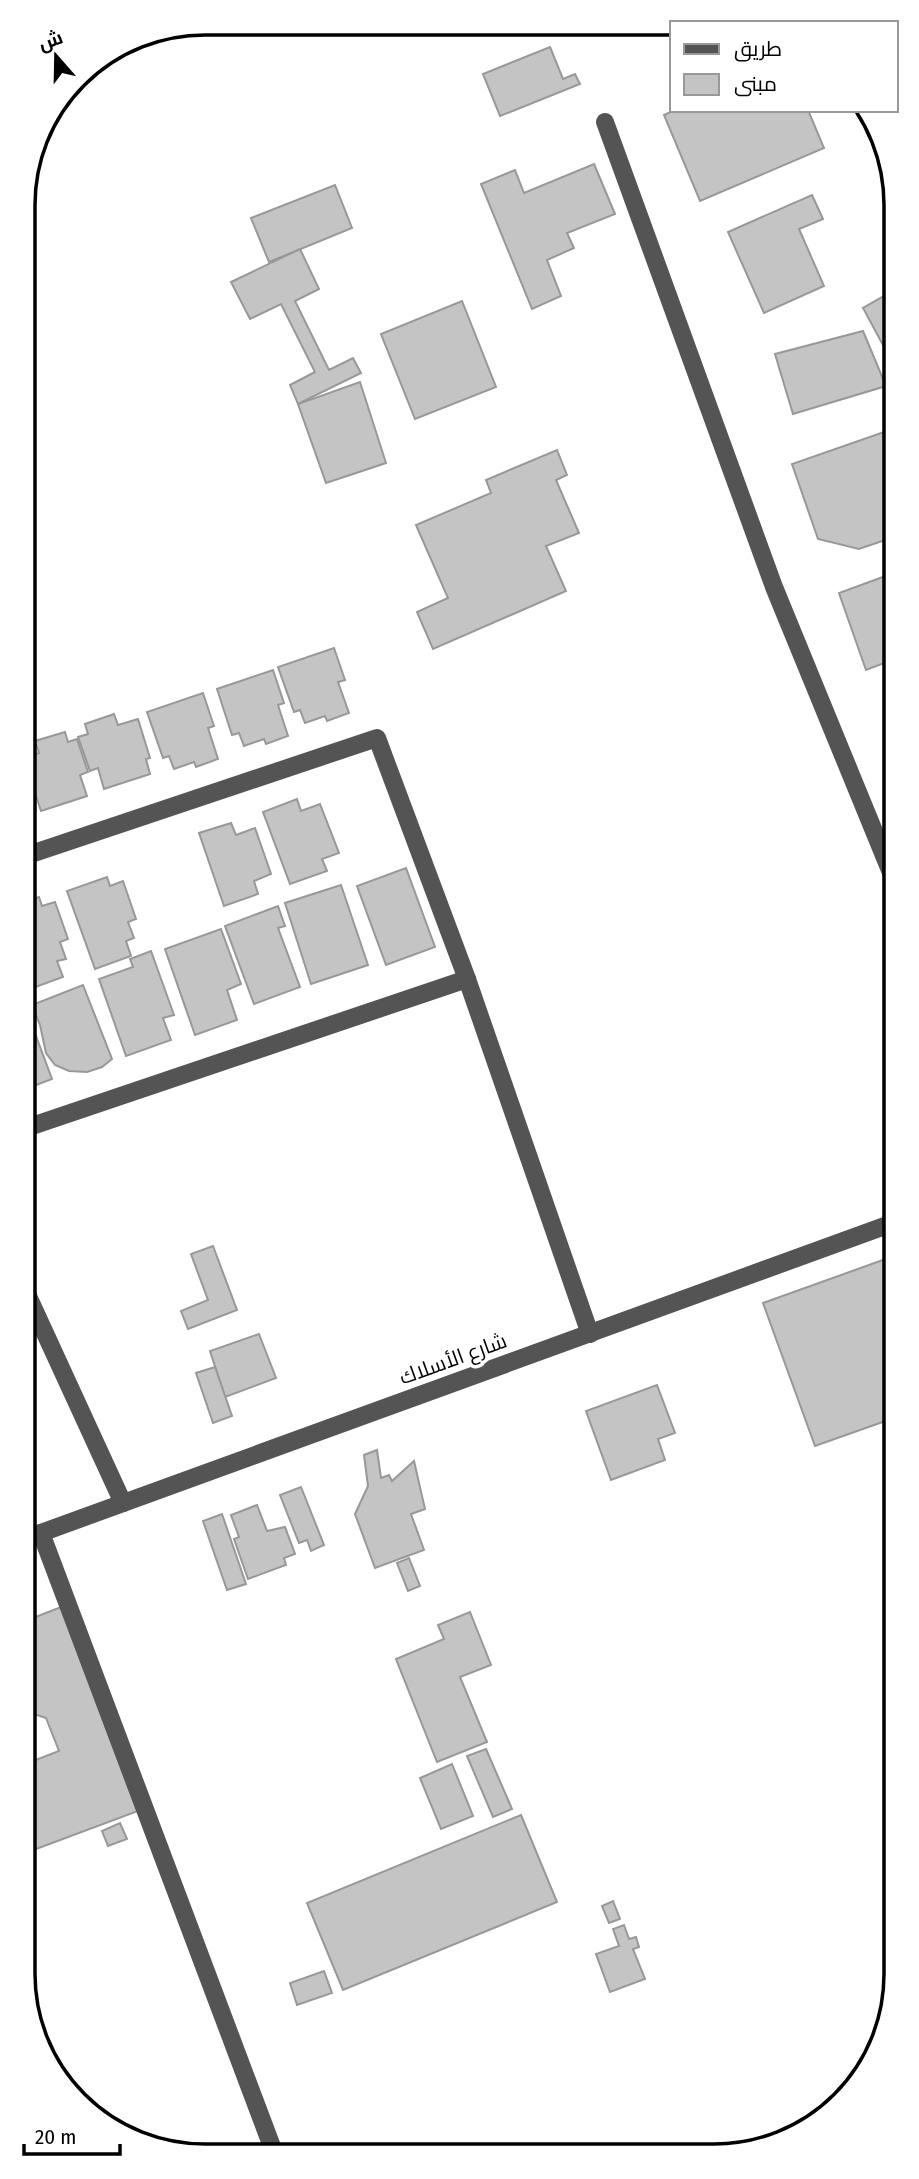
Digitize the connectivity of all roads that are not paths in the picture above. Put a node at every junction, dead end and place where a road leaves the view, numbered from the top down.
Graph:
1 (605, 122) dead end
2 (35, 853) edge
3 (884, 855) edge
4 (467, 979) junction
5 (35, 1125) edge
6 (884, 1227) edge
7 (35, 1311) edge
8 (590, 1334) junction
9 (124, 1503) junction
10 (35, 1536) edge
11 (35, 1539) edge
12 (271, 2144) edge

1 - 3 street
2 - 4 street
4 - 5 street
4 - 8 street
6 - 8 street, شارع الأسلاك
7 - 9 street
8 - 9 street, شارع الأسلاك
9 - 10 street, شارع الأسلاك
11 - 12 street

